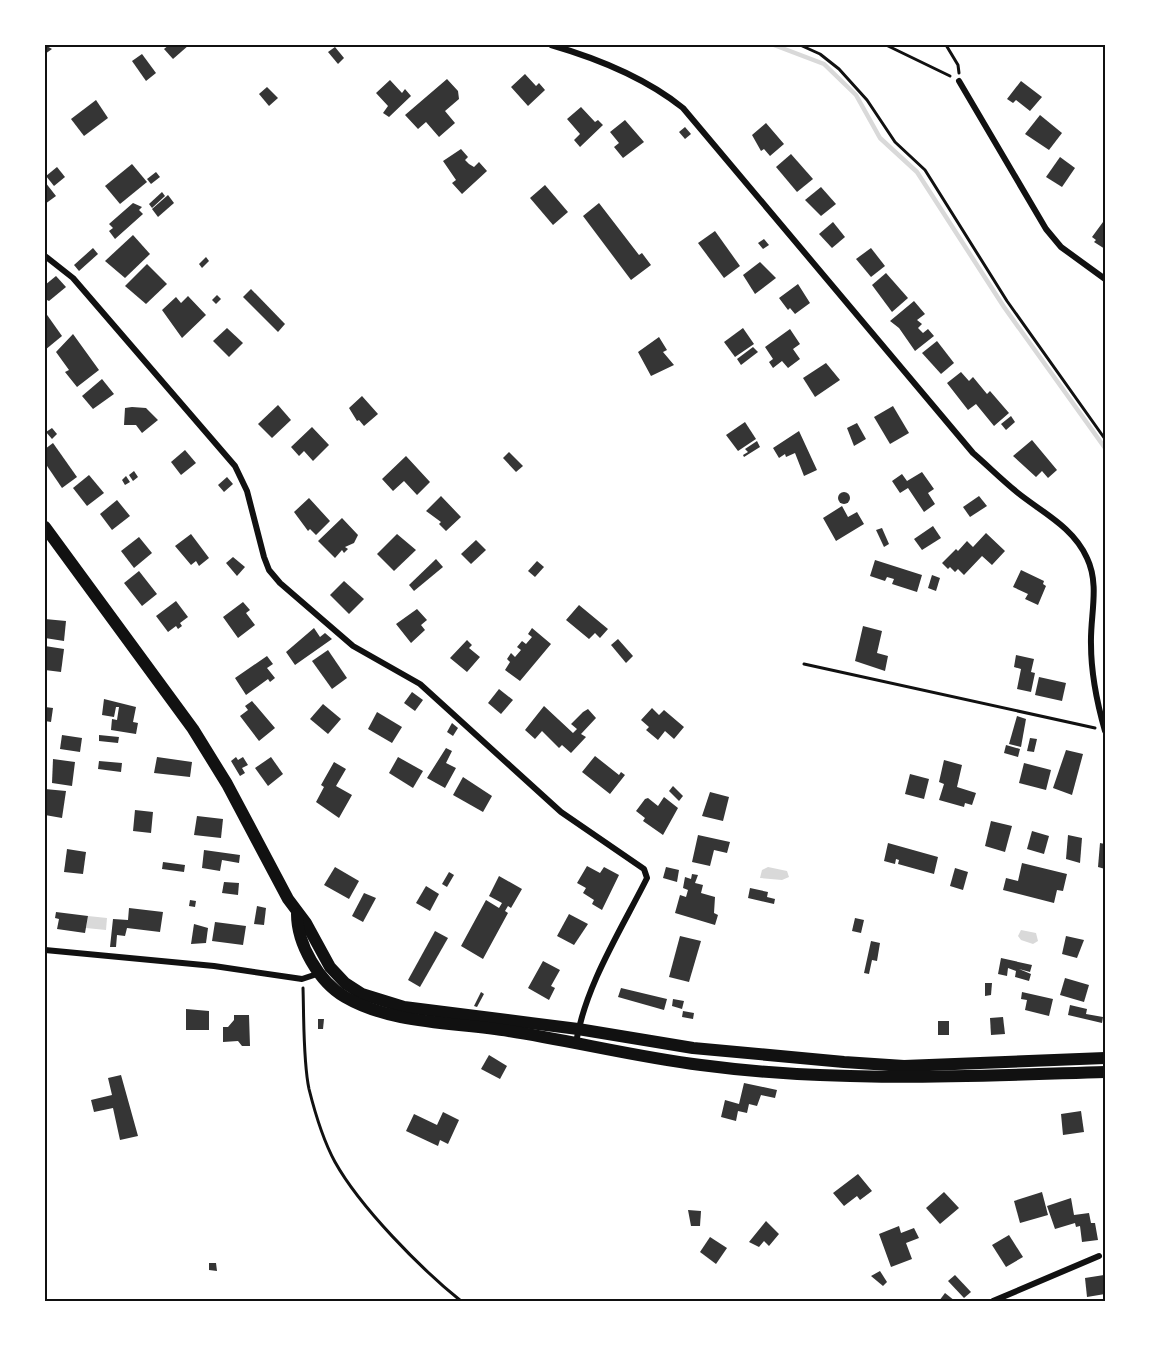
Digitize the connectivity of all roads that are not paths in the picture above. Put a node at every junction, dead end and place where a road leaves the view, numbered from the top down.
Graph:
1 (551, 45) edge
2 (959, 81) road end
3 (45, 256) edge
4 (1105, 279) edge
5 (45, 527) edge
6 (1104, 728) edge
7 (45, 950) edge
8 (325, 970) junction
9 (578, 1029) junction
10 (576, 1043) junction
11 (1105, 1058) edge
12 (1105, 1072) edge
13 (1100, 1256) dead end
14 (993, 1301) edge

1 - 6 street
2 - 4 street
3 - 9 street
5 - 8 main road
7 - 8 street
8 - 9 main road
8 - 10 main road
9 - 10 street
9 - 11 main road
10 - 12 main road
13 - 14 street

